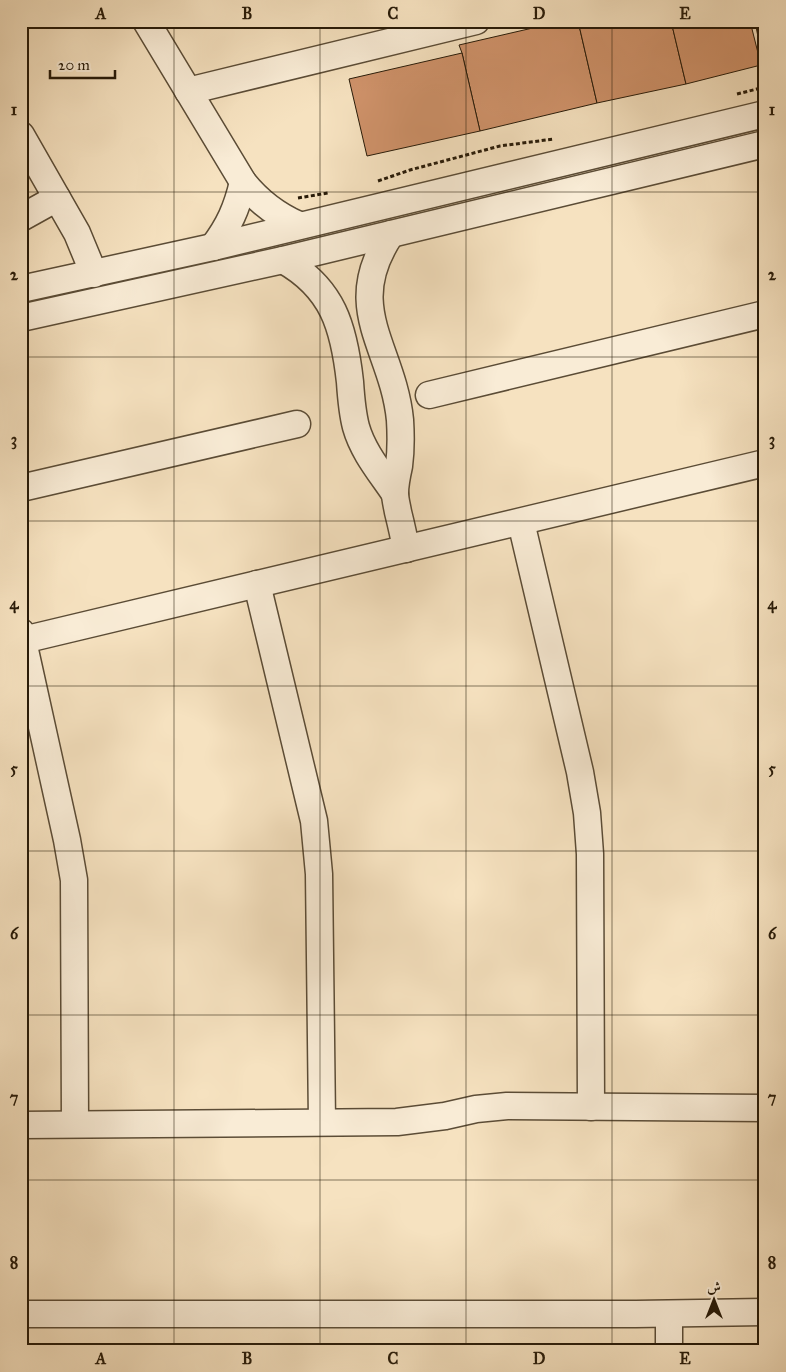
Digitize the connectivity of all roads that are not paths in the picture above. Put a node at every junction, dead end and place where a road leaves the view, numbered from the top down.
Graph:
1 (146, 21) edge
2 (476, 21) edge
3 (188, 91) junction
4 (765, 114) edge
5 (21, 135) edge
6 (765, 144) edge
7 (243, 182) junction
8 (57, 198) junction
9 (24, 209) edge
10 (299, 225) junction
11 (392, 234) junction
12 (213, 247) junction
13 (283, 260) junction
14 (94, 274) junction
15 (21, 289) edge
16 (765, 314) edge
17 (21, 318) edge
18 (388, 371) junction
19 (349, 380) junction
20 (429, 395) dead end
21 (297, 424) dead end
22 (765, 463) edge
23 (21, 488) edge
24 (395, 494) junction
25 (521, 522) junction
26 (406, 549) junction
27 (257, 584) junction
28 (22, 636) edge
29 (591, 1107) junction
30 (765, 1108) edge
31 (322, 1122) junction
32 (75, 1124) junction
33 (21, 1125) edge
34 (765, 1312) edge
35 (21, 1314) edge
36 (669, 1314) junction
37 (669, 1351) edge

1 - 3 street
2 - 3 street
3 - 7 street
4 - 10 street
5 - 8 street
6 - 11 street
7 - 10 street
7 - 12 street
8 - 9 street
8 - 14 street
10 - 12 street
11 - 13 street
11 - 18 street
12 - 14 street
13 - 17 street
13 - 19 street
14 - 15 street
16 - 20 street
18 - 19 street
18 - 24 street
19 - 24 street
21 - 23 street
22 - 25 street
24 - 26 street
25 - 26 street
25 - 29 street
26 - 27 street
27 - 28 street
27 - 31 street
28 - 32 street
29 - 30 street
29 - 31 street
31 - 32 street
32 - 33 street
34 - 36 street
35 - 36 street
36 - 37 street

